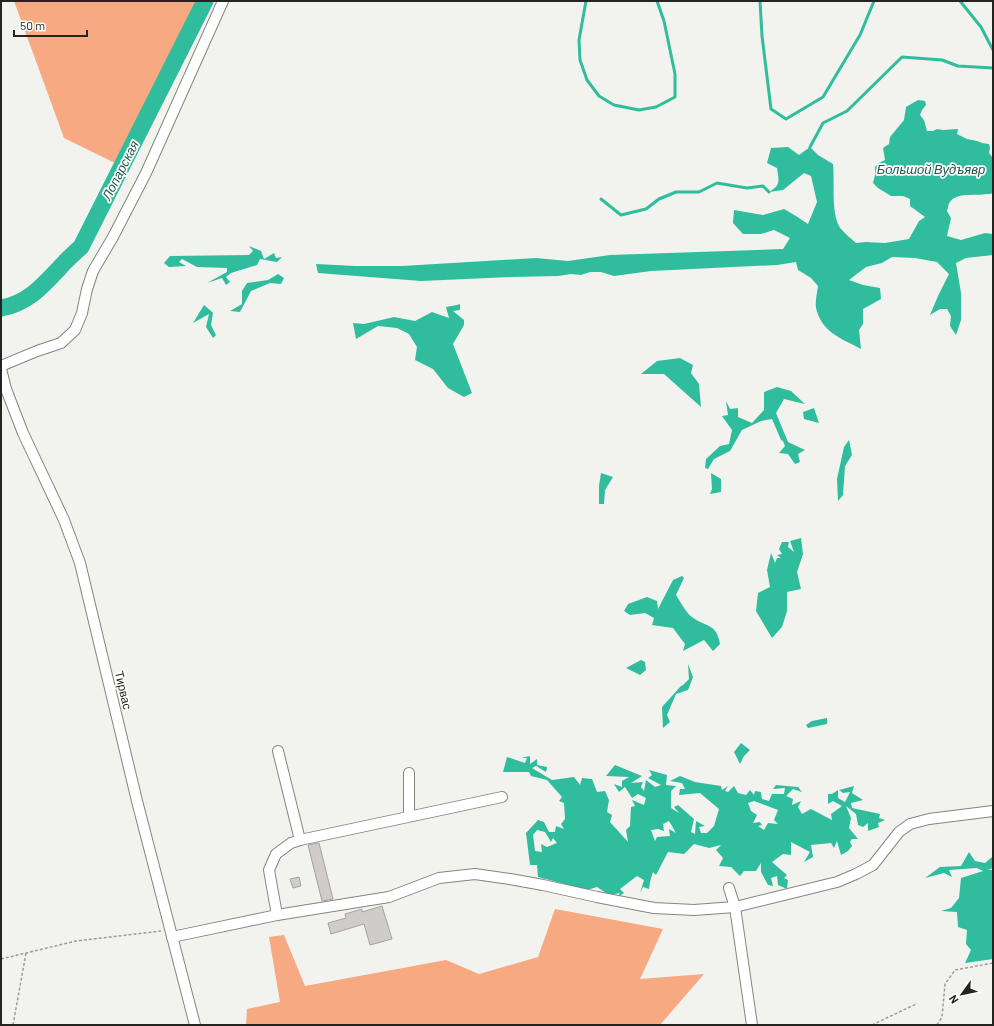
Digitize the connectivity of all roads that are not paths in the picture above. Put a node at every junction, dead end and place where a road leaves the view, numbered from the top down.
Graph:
1 (223, 1) edge
2 (1, 366) edge
3 (1, 369) edge
4 (278, 751) dead end
5 (409, 773) dead end
6 (502, 797) dead end
7 (993, 811) edge
8 (409, 816) junction
9 (300, 840) junction
10 (729, 888) dead end
11 (735, 908) junction
12 (277, 915) junction
13 (171, 933) junction
14 (195, 1025) edge
15 (752, 1025) edge

1 - 2 street
3 - 13 street, Тирвас
4 - 9 street
5 - 8 street
6 - 8 street
7 - 11 street
8 - 9 street
9 - 12 street
10 - 11 street
11 - 12 street
11 - 15 street
12 - 13 street
13 - 14 street, Тирвас

